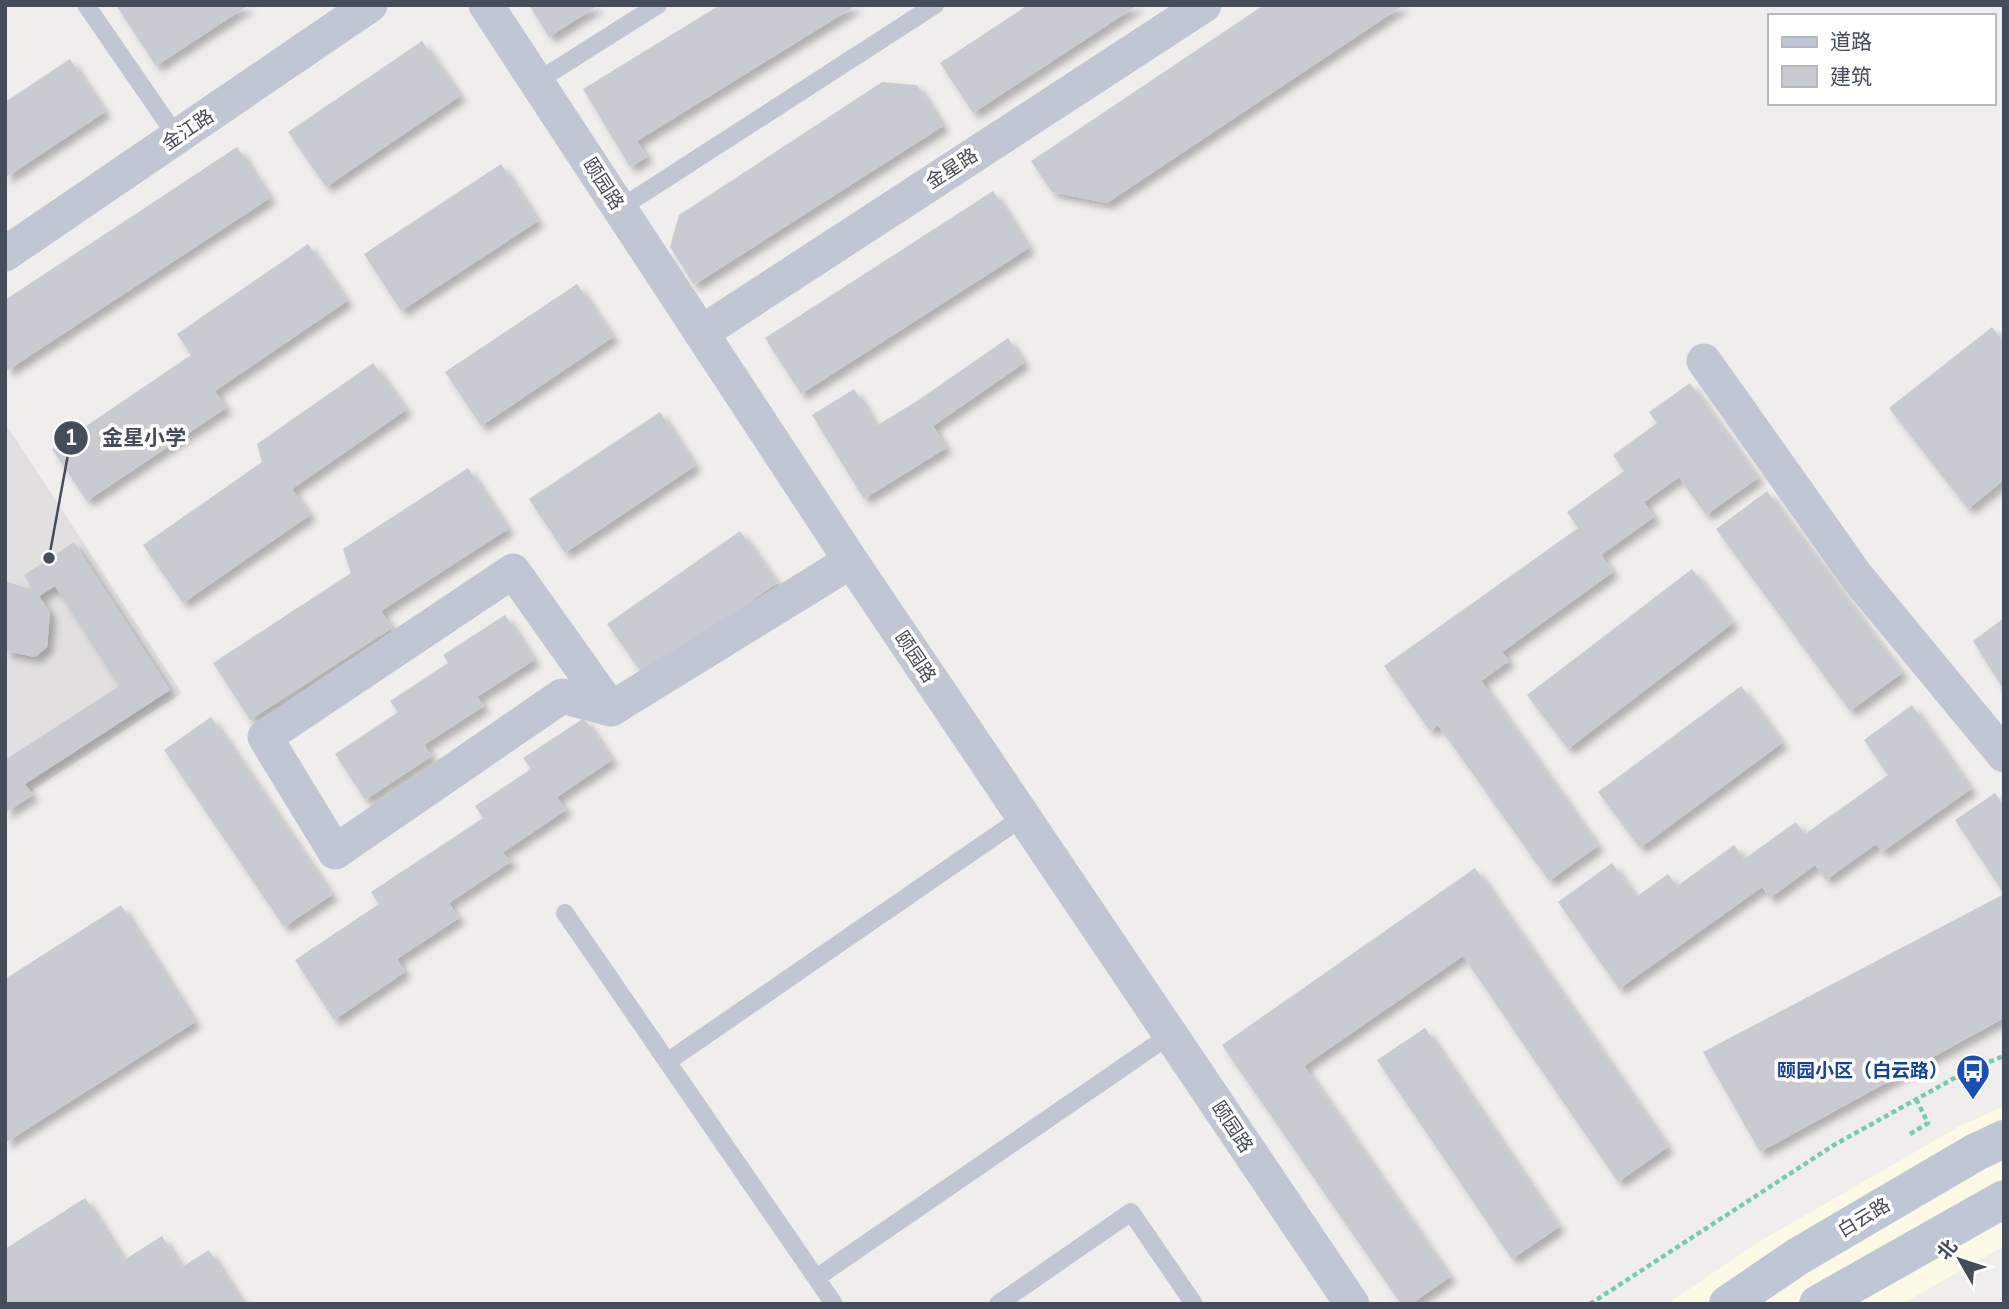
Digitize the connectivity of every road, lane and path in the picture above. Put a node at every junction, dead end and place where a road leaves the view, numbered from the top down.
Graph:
1 (86, 5) edge
2 (370, 5) edge
3 (485, 5) edge
4 (658, 5) edge
5 (935, 5) edge
6 (1204, 5) edge
7 (536, 82) junction
8 (177, 137) junction
9 (619, 209) junction
10 (5, 254) edge
11 (701, 334) junction
12 (1704, 361) dead end
13 (851, 561) junction
14 (611, 709) junction
15 (2004, 755) edge
16 (1023, 817) junction
17 (565, 913) dead end
18 (1170, 1035) junction
19 (2004, 1056) edge
20 (667, 1062) junction
21 (1916, 1100) junction
22 (1910, 1134) dead end
23 (2004, 1139) edge
24 (2004, 1199) edge
25 (816, 1278) junction
26 (834, 1304) edge
27 (998, 1304) edge
28 (1194, 1304) edge
29 (1352, 1304) edge
30 (1590, 1304) edge
31 (1728, 1304) edge
32 (1818, 1304) edge

1 - 8 lane
2 - 8 street, 金江路
3 - 7 street, 颐园路
4 - 7 lane
5 - 9 lane
6 - 11 street, 金星路
7 - 9 street, 颐园路
8 - 10 street, 金江路
9 - 11 street, 颐园路
11 - 13 street, 颐园路
12 - 15 street
13 - 14 street
13 - 16 street, 颐园路
14 - 14 street
16 - 18 street, 颐园路
16 - 20 lane
17 - 20 lane
18 - 25 lane
18 - 29 street, 颐园路
19 - 21 path
20 - 25 lane
21 - 22 path
21 - 30 path
23 - 31 main road, 白云路
24 - 32 main road
25 - 26 lane
27 - 28 lane

